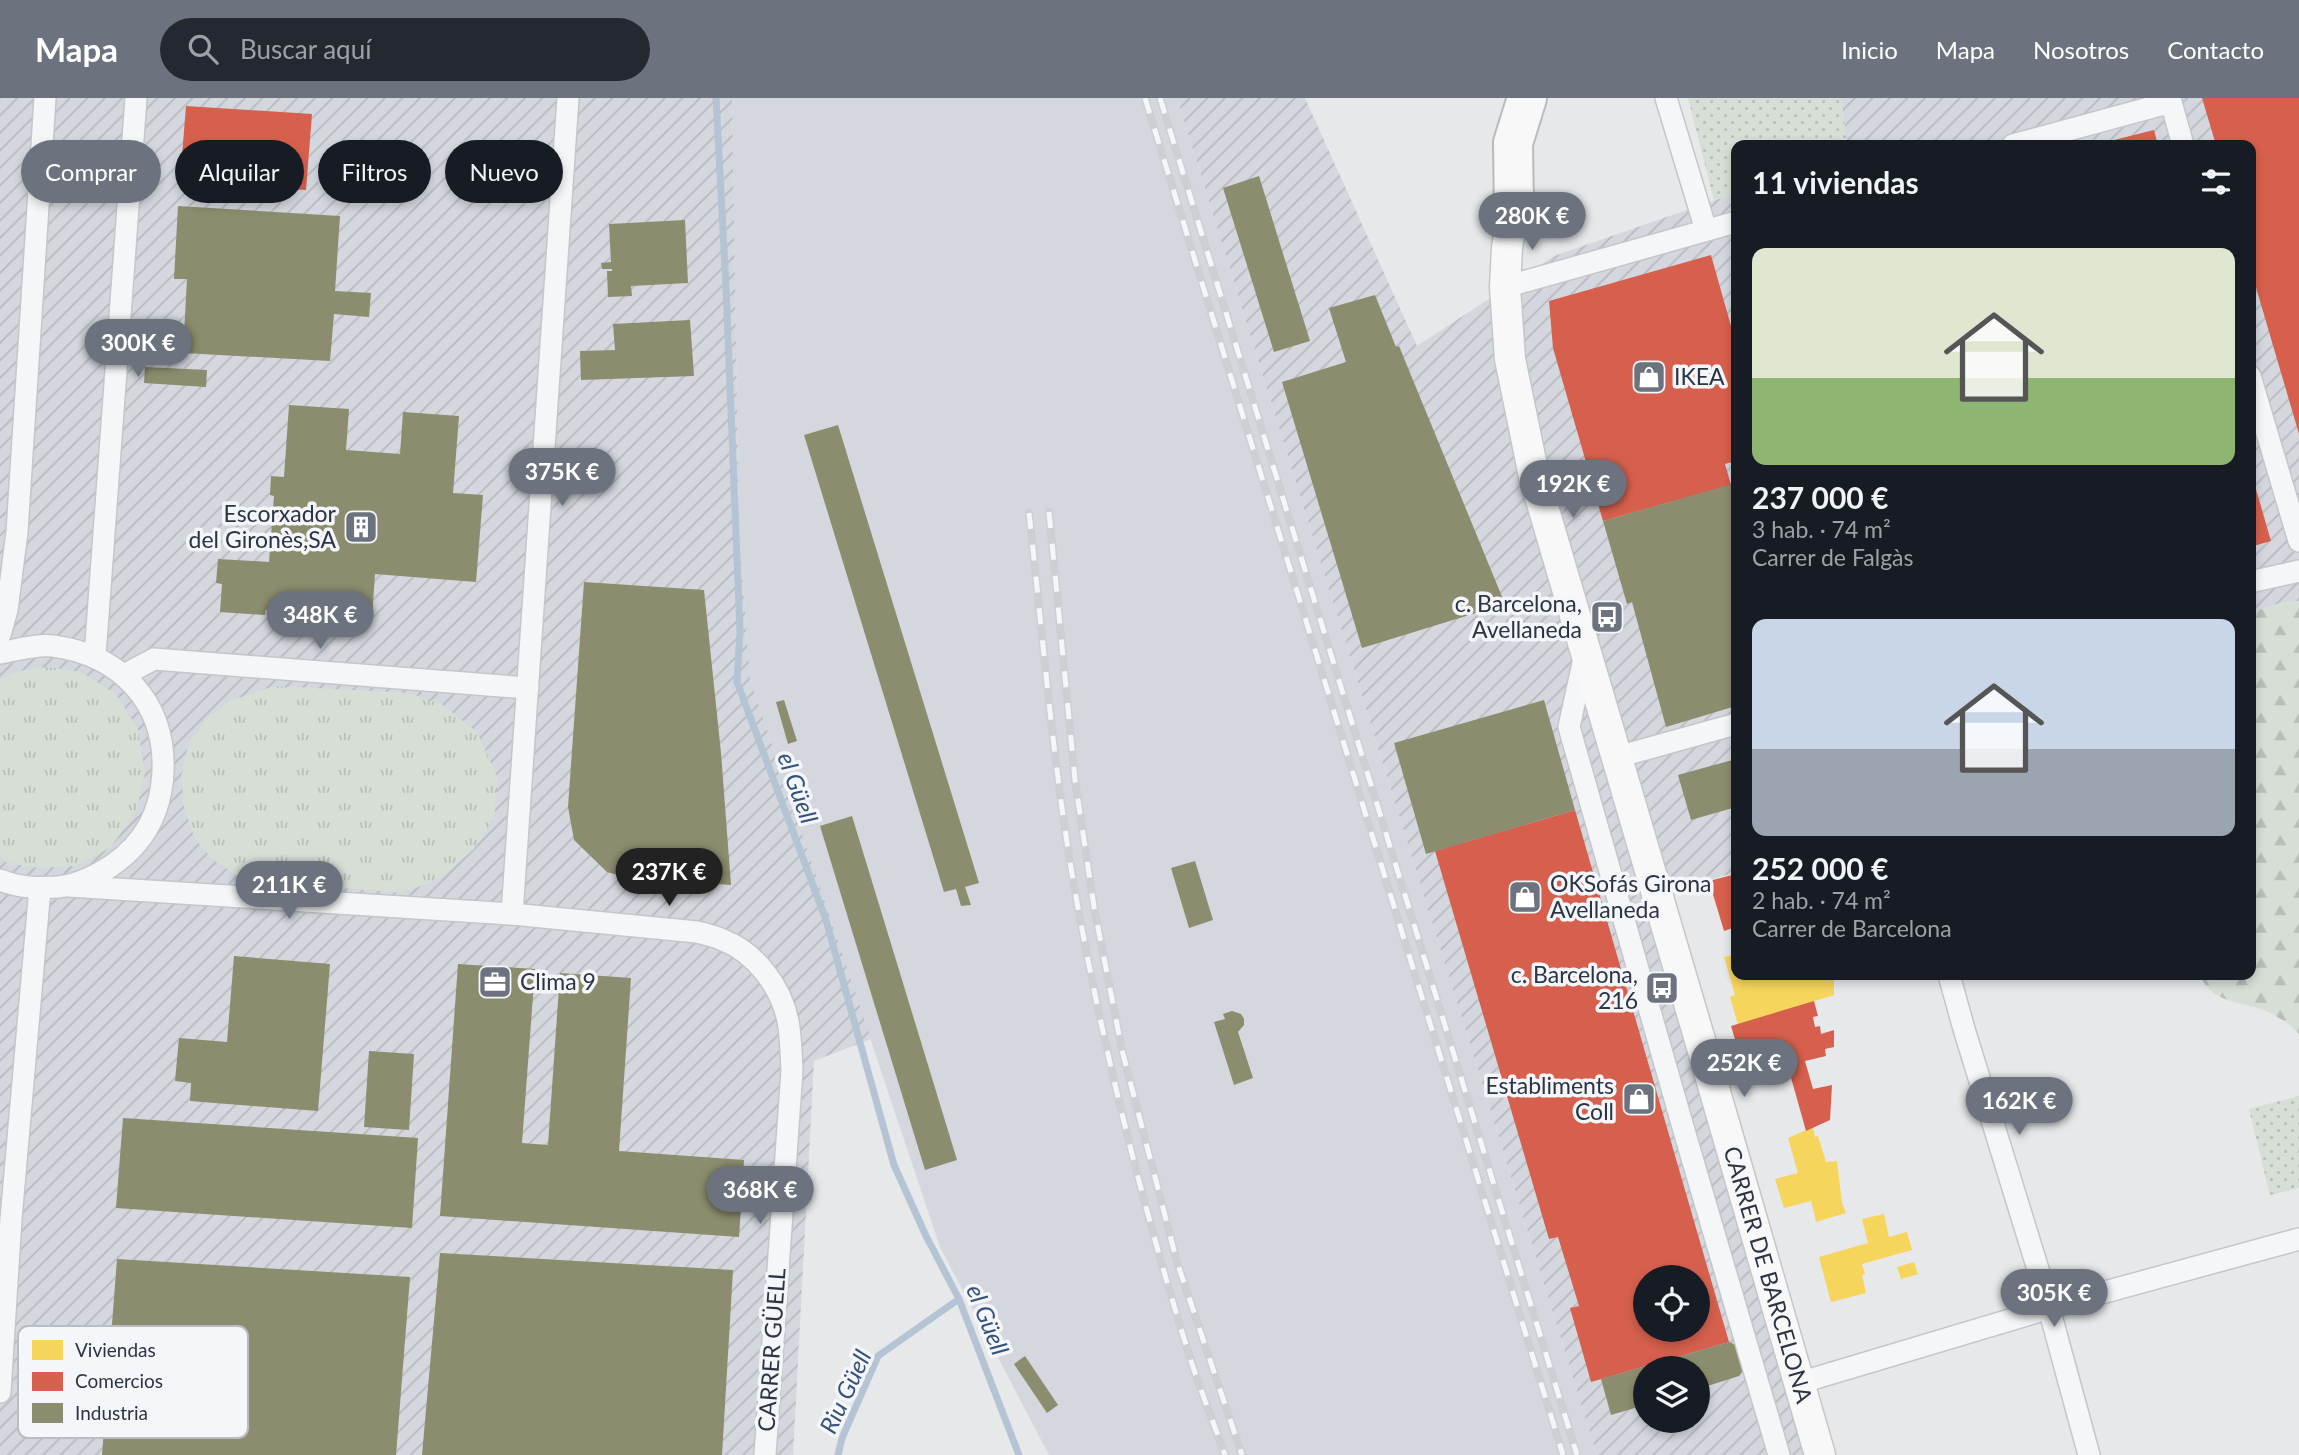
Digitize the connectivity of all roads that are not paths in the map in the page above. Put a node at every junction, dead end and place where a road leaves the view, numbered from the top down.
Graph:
1 (45, 98) edge
2 (136, 98) edge
3 (569, 98) edge
4 (1527, 98) edge
5 (1546, 98) edge
6 (1666, 98) edge
7 (2031, 140) edge
8 (2182, 140) edge
9 (1514, 213) junction
10 (1731, 223) edge
11 (1706, 230) junction
12 (1505, 287) junction
13 (2256, 396) edge
14 (2299, 541) edge
15 (2299, 571) edge
16 (2256, 581) edge
17 (0, 635) edge
18 (1586, 652) junction
19 (0, 653) edge
20 (95, 656) junction
21 (124, 675) junction
22 (528, 688) junction
23 (1731, 725) edge
24 (1617, 757) junction
25 (1, 881) edge
26 (69, 886) junction
27 (40, 888) junction
28 (512, 914) junction
29 (1950, 980) edge
30 (2299, 1239) edge
31 (2048, 1309) junction
32 (1799, 1383) junction
33 (0, 1392) edge
34 (765, 1455) edge
35 (1779, 1455) edge
36 (1820, 1455) edge
37 (2089, 1455) edge

1 - 17 street
2 - 20 street
3 - 22 street
4 - 9 highway
5 - 9 main road, CARRER DE BARCELONA
6 - 11 street
7 - 8 street
9 - 12 main road, CARRER DE BARCELONA
10 - 11 street
11 - 12 street
12 - 18 main road, CARRER DE BARCELONA
13 - 14 street
15 - 16 street
18 - 24 main road, CARRER DE BARCELONA
18 - 35 street, CARRER DE BARCELONA
19 - 20 street
20 - 21 street
21 - 22 street
21 - 26 street
22 - 28 street
23 - 24 street
24 - 32 main road, CARRER DE BARCELONA
25 - 27 street
26 - 27 street
26 - 28 street
27 - 33 street
28 - 34 street, CARRER GÜELL
29 - 31 street
30 - 31 street
31 - 32 street
31 - 37 street
32 - 36 main road, CARRER DE BARCELONA

